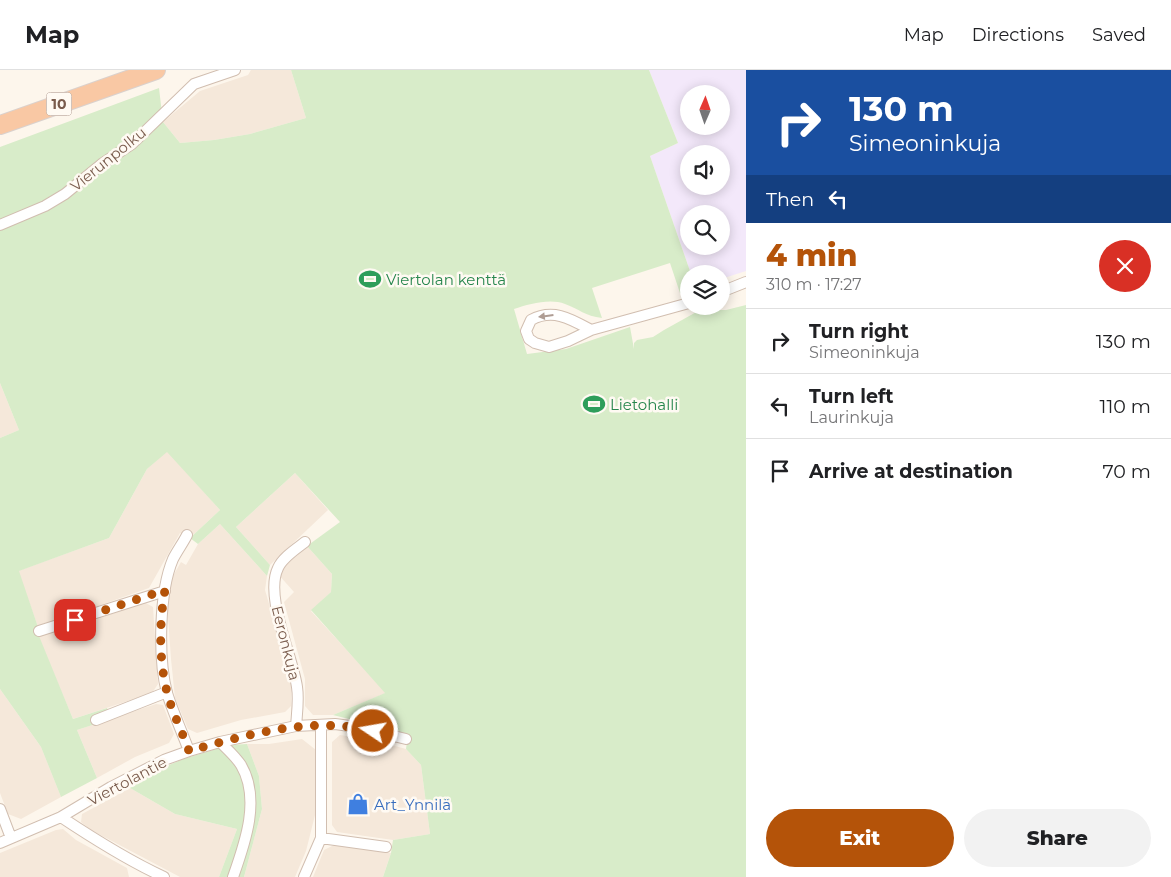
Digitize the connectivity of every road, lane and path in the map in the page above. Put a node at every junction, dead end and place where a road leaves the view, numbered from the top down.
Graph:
1 (156, 70) edge
2 (235, 70) edge
3 (0, 125) edge
4 (0, 225) edge
5 (746, 282) edge
6 (730, 288) edge
7 (680, 305) edge
8 (591, 330) junction
9 (187, 535) dead end
10 (305, 542) dead end
11 (165, 590) junction
12 (38, 631) dead end
13 (167, 692) junction
14 (96, 720) dead end
15 (321, 725) junction
16 (296, 726) junction
17 (406, 739) dead end
18 (220, 742) junction
19 (189, 751) junction
20 (0, 809) edge
21 (61, 817) junction
22 (11, 838) junction
23 (321, 838) junction
24 (0, 843) edge
25 (386, 847) dead end
26 (164, 877) edge
27 (233, 877) edge
28 (304, 877) edge

1 - 3 highway, 10
2 - 4 street, Vierunpolku
5 - 6 street
7 - 8 street
8 -> 8 street
9 - 11 street
10 - 16 street, Eeronkuja
11 - 12 street
11 - 13 street
13 - 14 street
13 - 19 street
15 - 16 street, Viertolantie
15 - 17 street, Viertolantie
15 - 23 street
16 - 18 street, Viertolantie
18 - 19 street, Viertolantie
18 - 27 street
19 - 21 street, Viertolantie
20 - 22 street
21 - 22 street, Viertolantie
21 - 26 street
22 - 24 street, Viertolantie
23 - 25 street
23 - 28 street

